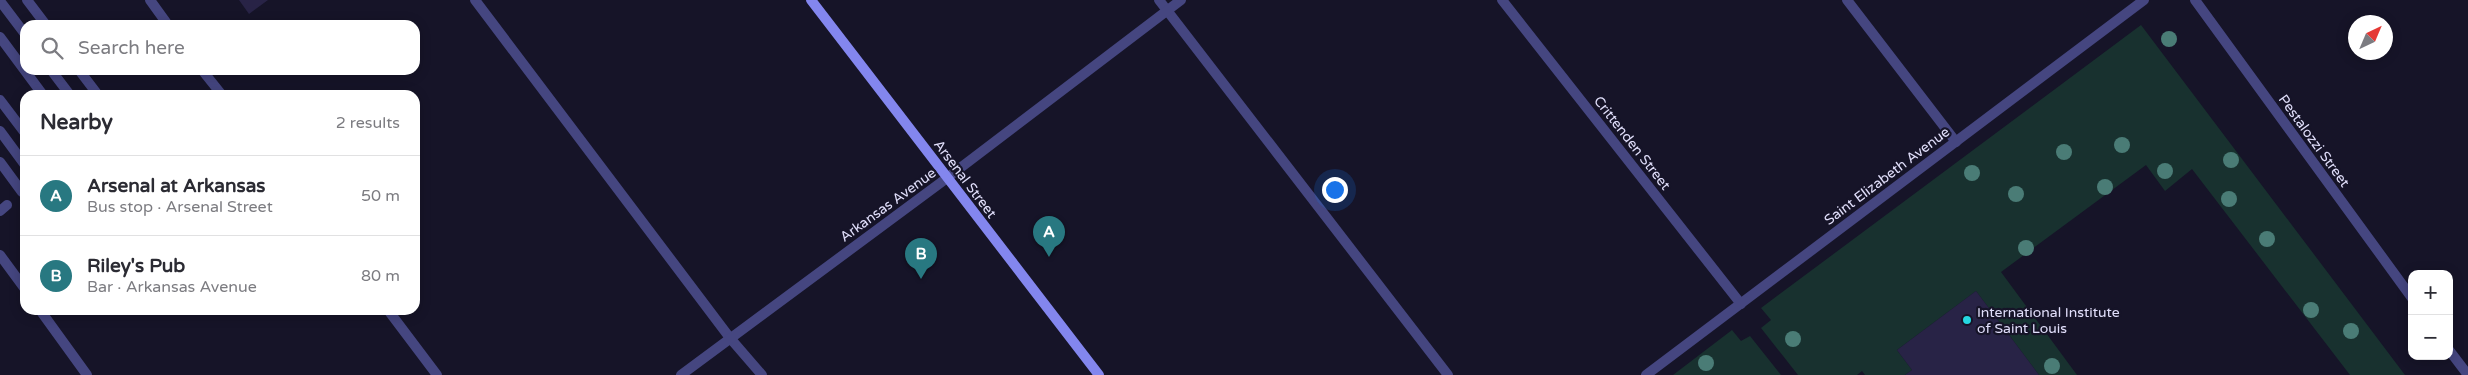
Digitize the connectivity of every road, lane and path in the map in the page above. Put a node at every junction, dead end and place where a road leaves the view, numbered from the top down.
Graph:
1 (27, 0) edge
2 (150, 0) edge
3 (475, 0) edge
4 (811, 0) edge
5 (1159, 0) edge
6 (1180, 0) edge
7 (1502, 0) edge
8 (1847, 0) edge
9 (2144, 0) edge
10 (2195, 0) edge
11 (0, 1) edge
12 (1167, 10) junction
13 (42, 20) edge
14 (164, 20) edge
15 (20, 27) edge
16 (0, 37) edge
17 (20, 64) edge
18 (28, 75) edge
19 (56, 75) edge
20 (83, 75) edge
21 (206, 75) edge
22 (39, 90) edge
23 (66, 90) edge
24 (94, 90) edge
25 (218, 90) edge
26 (0, 100) edge
27 (20, 126) edge
28 (0, 131) edge
29 (1956, 142) junction
30 (20, 158) edge
31 (0, 162) edge
32 (948, 178) junction
33 (20, 189) edge
34 (0, 255) edge
35 (20, 282) edge
36 (2408, 293) edge
37 (1741, 304) junction
38 (44, 315) edge
39 (392, 315) edge
40 (730, 338) junction
41 (2453, 355) edge
42 (87, 375) edge
43 (437, 375) edge
44 (681, 375) edge
45 (762, 375) edge
46 (1099, 375) edge
47 (1448, 375) edge
48 (1646, 375) edge
49 (2468, 375) edge

1 - 13 street
2 - 14 street
3 - 40 street
4 - 32 main road, Arsenal Street
5 - 12 street
6 - 12 street, Arkansas Avenue
7 - 37 street, Crittenden Street
8 - 29 street
9 - 29 street, Saint Elizabeth Avenue
10 - 36 street, Pestalozzi Street
11 - 15 street
12 - 32 street, Arkansas Avenue
12 - 47 street
16 - 17 street
18 - 22 street
19 - 23 street
20 - 24 street
21 - 25 street
26 - 27 street
28 - 30 street
29 - 37 street, Saint Elizabeth Avenue
31 - 33 street
32 - 40 street, Arkansas Avenue
32 - 46 main road, Arsenal Street
34 - 35 street
37 - 48 street, Saint Elizabeth Avenue
38 - 42 street
39 - 43 street
40 - 44 street, Arkansas Avenue
40 - 45 street
41 - 49 street

